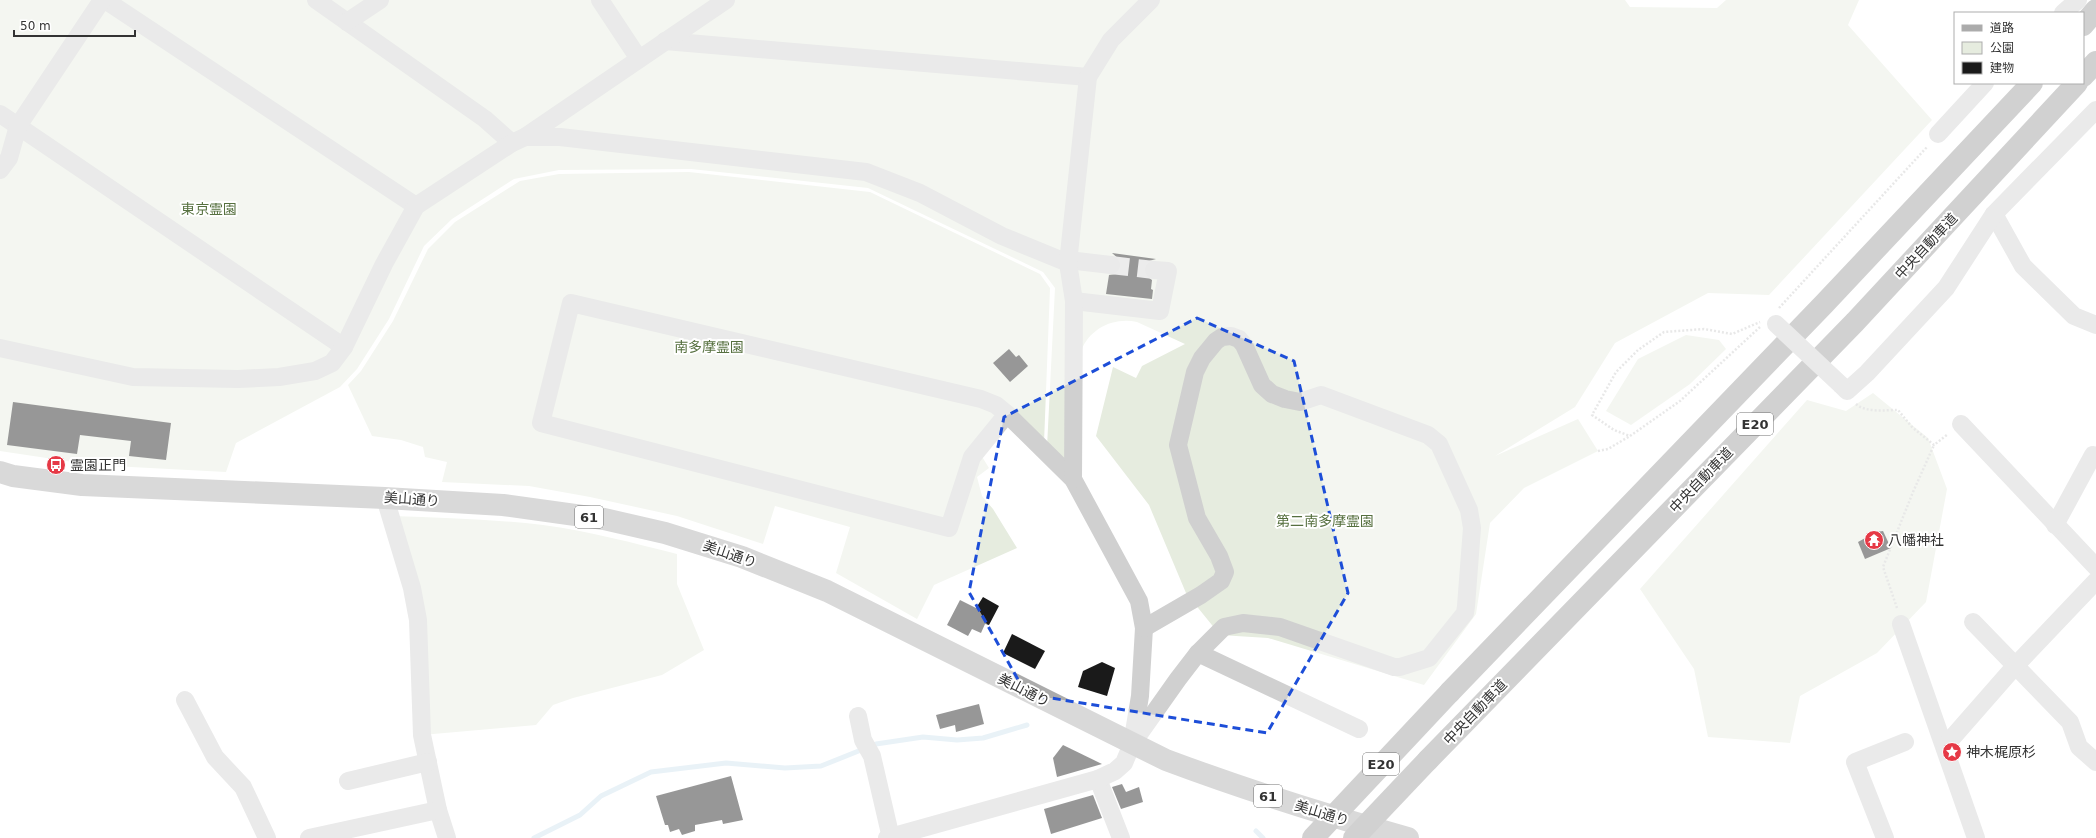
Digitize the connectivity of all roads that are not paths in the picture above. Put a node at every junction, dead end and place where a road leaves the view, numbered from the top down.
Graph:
1 (102, 0) edge
2 (105, 0) edge
3 (316, 0) edge
4 (380, 0) edge
5 (600, 0) edge
6 (726, 0) edge
7 (1151, 0) edge
8 (2078, 0) edge
9 (2096, 10) edge
10 (2064, 12) edge
11 (347, 22) junction
12 (2084, 24) edge
13 (665, 41) junction
14 (639, 59) junction
15 (2096, 62) edge
16 (2084, 75) edge
17 (1088, 77) junction
18 (1984, 84) edge
19 (2031, 84) edge
20 (2076, 84) edge
21 (2096, 110) edge
22 (0, 114) edge
23 (18, 126) junction
24 (1938, 134) road end
25 (519, 140) junction
26 (0, 170) edge
27 (416, 206) junction
28 (1994, 214) junction
29 (1068, 261) junction
30 (1111, 264) tunnel mouth
31 (1154, 270) tunnel mouth
32 (1074, 302) junction
33 (1774, 321) road end
34 (2096, 325) edge
35 (344, 347) junction
36 (0, 348) edge
37 (1007, 414) junction
38 (1961, 424) road end
39 (2093, 455) dead end
40 (0, 472) edge
41 (1073, 479) junction
42 (385, 498) junction
43 (2055, 525) junction
44 (2096, 567) edge
45 (2096, 581) edge
46 (1973, 622) dead end
47 (1901, 624) dead end
48 (1144, 628) junction
49 (1198, 653) junction
50 (2016, 665) junction
51 (185, 700) dead end
52 (858, 716) dead end
53 (1359, 729) dead end
54 (1905, 742) dead end
55 (1132, 744) junction
56 (1945, 746) junction
57 (428, 762) junction
58 (2096, 762) edge
59 (1098, 779) junction
60 (348, 781) dead end
61 (438, 810) junction
62 (267, 838) edge
63 (309, 838) edge
64 (447, 838) edge
65 (890, 838) edge
66 (1120, 838) edge
67 (1313, 838) edge
68 (1354, 838) edge
69 (1408, 838) edge
70 (1885, 838) edge
71 (1976, 838) edge

1 - 23 street
2 - 27 street
3 - 11 street
4 - 11 street
5 - 14 street
6 - 13 street
7 - 17 street
8 - 10 street
9 - 12 highway
11 - 25 street
13 - 14 street
13 - 17 street
14 - 25 street
15 - 16 highway
17 - 29 street
18 - 24 street
19 - 67 highway, E20, bridge
20 - 68 highway, 中央自動車道 / E20, bridge
21 - 28 street
22 - 23 street
23 - 26 street
23 - 35 street
25 - 27 street
25 - 29 street
27 - 35 street
28 - 33 street, bridge
28 - 34 street
29 - 30 street
29 - 32 street
31 - 32 street
32 - 41 street
35 - 36 street
37 - 37 street
37 - 41 street
38 - 43 street
39 - 43 street
40 - 42 main road, 美山通り / 61
41 - 48 street
42 - 55 main road, 美山通り / 61
42 - 57 street
43 - 44 street
45 - 50 street
46 - 50 street
47 - 56 street
48 - 49 street
48 - 55 street
49 - 53 street
49 - 55 street
50 - 56 street
50 - 58 street
51 - 62 street
52 - 65 street
54 - 70 street
55 - 59 street
55 - 69 main road, 美山通り / 61
56 - 71 street
57 - 60 street
57 - 61 street
59 - 65 street
59 - 66 street
61 - 63 street
61 - 64 street

